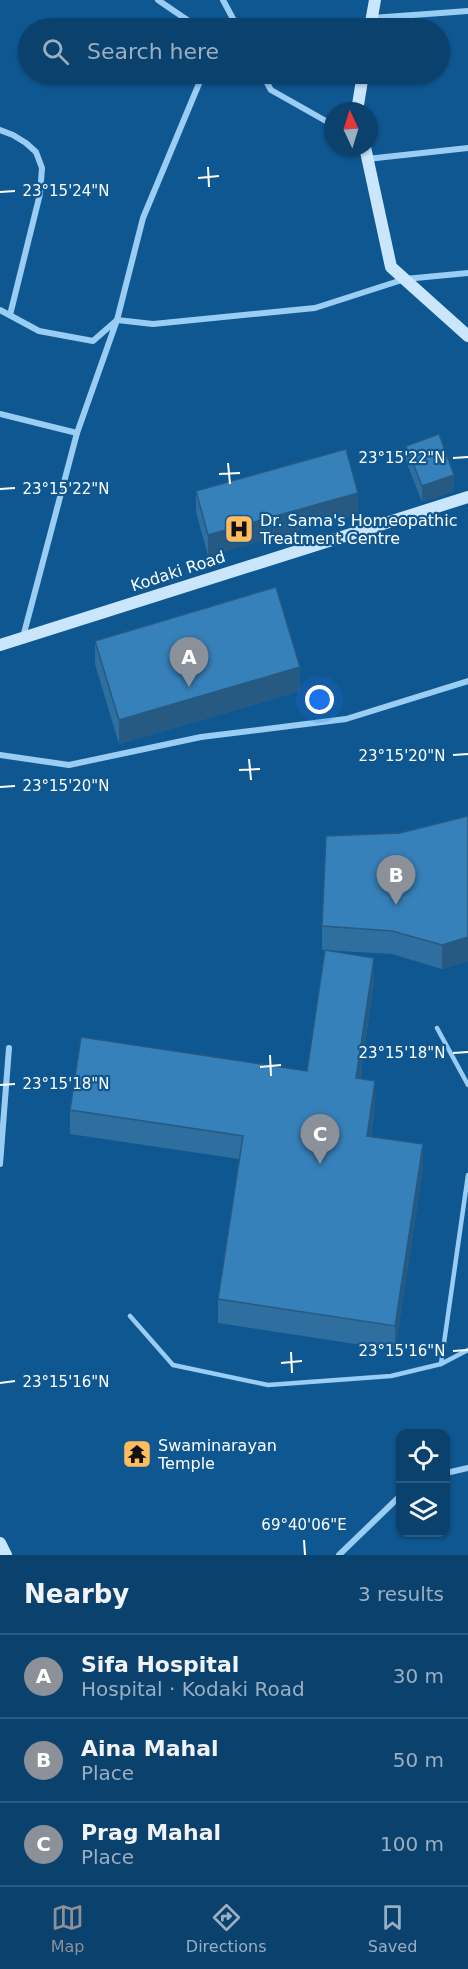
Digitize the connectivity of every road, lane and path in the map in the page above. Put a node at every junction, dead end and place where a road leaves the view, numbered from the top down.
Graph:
1 (158, 0) edge
2 (223, 0) edge
3 (375, 0) edge
4 (468, 11) edge
5 (184, 18) edge
6 (233, 18) edge
7 (372, 18) edge
8 (411, 18) edge
9 (199, 84) edge
10 (268, 84) edge
11 (361, 84) edge
12 (358, 102) edge
13 (324, 119) edge
14 (0, 130) edge
15 (468, 148) edge
16 (378, 152) edge
17 (367, 156) edge
18 (468, 273) edge
19 (405, 279) junction
20 (0, 309) edge
21 (10, 315) junction
22 (117, 320) junction
23 (468, 336) edge
24 (0, 414) edge
25 (77, 433) junction
26 (468, 496) edge
27 (23, 637) junction
28 (0, 645) edge
29 (468, 681) edge
30 (0, 755) edge
31 (437, 1028) dead end
32 (9, 1048) dead end
33 (468, 1085) edge
34 (0, 1164) edge
35 (468, 1175) edge
36 (130, 1316) dead end
37 (468, 1350) edge
38 (441, 1364) junction
39 (468, 1468) edge
40 (450, 1472) edge
41 (396, 1500) edge
42 (0, 1542) edge
43 (6, 1555) edge
44 (339, 1555) edge

1 - 5 street
2 - 6 street
3 - 7 street
4 - 8 street
9 - 22 street
10 - 13 street
11 - 12 street
14 - 21 street
15 - 16 street
17 - 19 street
18 - 19 street
19 - 22 street
19 - 23 street
20 - 21 street
21 - 22 street
22 - 25 street
24 - 25 street
25 - 27 street
26 - 27 street, Kodaki Road
27 - 28 street, Kodaki Road
29 - 30 street
31 - 33 lane
32 - 34 street
35 - 38 lane
36 - 38 lane
37 - 38 lane
39 - 40 street
41 - 44 street
42 - 43 street

